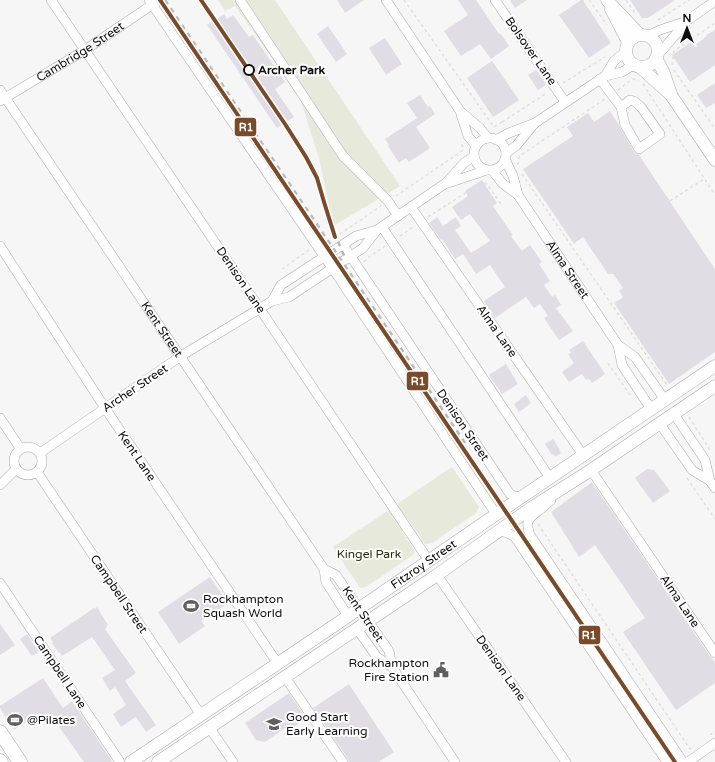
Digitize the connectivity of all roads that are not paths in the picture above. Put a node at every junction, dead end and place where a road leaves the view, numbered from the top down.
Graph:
1 (51, 0) edge
2 (240, 0) edge
3 (386, 0) edge
4 (495, 0) edge
5 (607, 0) edge
6 (715, 1) edge
7 (154, 2) edge
8 (688, 20) junction
9 (644, 35) junction
10 (627, 47) junction
11 (85, 50) junction
12 (657, 57) junction
13 (637, 66) junction
14 (602, 78) junction
15 (671, 95) junction
16 (2, 96) edge
17 (566, 102) junction
18 (621, 107) junction
19 (460, 111) junction
20 (535, 123) junction
21 (492, 139) junction
22 (476, 146) junction
23 (474, 156) junction
24 (505, 156) junction
25 (715, 160) edge
26 (490, 170) junction
27 (446, 183) junction
28 (518, 195) junction
29 (411, 207) junction
30 (398, 216) junction
31 (379, 228) junction
32 (342, 245) junction
33 (0, 246) edge
34 (350, 256) junction
35 (324, 257) junction
36 (332, 268) junction
37 (272, 301) junction
38 (260, 309) junction
39 (618, 345) junction
40 (181, 356) junction
41 (715, 366) edge
42 (715, 386) edge
43 (665, 400) junction
44 (105, 408) junction
45 (651, 409) junction
46 (674, 414) junction
47 (0, 418) edge
48 (660, 424) junction
49 (20, 448) junction
50 (40, 453) junction
51 (583, 455) junction
52 (16, 469) junction
53 (591, 470) junction
54 (37, 472) junction
55 (550, 478) junction
56 (570, 483) junction
57 (0, 485) edge
58 (713, 485) edge
59 (522, 497) junction
60 (496, 514) junction
61 (500, 530) junction
62 (429, 561) junction
63 (324, 569) junction
64 (437, 575) junction
65 (0, 583) edge
66 (359, 609) junction
67 (348, 616) junction
68 (368, 621) junction
69 (357, 629) junction
70 (715, 653) edge
71 (278, 664) junction
72 (392, 667) junction
73 (285, 677) junction
74 (201, 715) junction
75 (209, 727) junction
76 (0, 732) edge
77 (715, 743) edge
78 (20, 762) edge
79 (120, 762) edge
80 (131, 762) edge
81 (158, 762) edge
82 (233, 762) edge
83 (343, 762) edge
84 (455, 762) edge
85 (566, 762) edge
86 (667, 762) edge
87 (683, 762) edge
88 (688, 762) edge

1 - 11 street, Denison Lane
2 - 30 street
3 - 19 street
4 - 17 street, Bolsover Lane
5 - 9 main road
5 - 10 main road
6 - 8 street
7 - 11 street, Cambridge Street
7 - 35 street, Denison Street
8 - 9 street
8 - 12 street
9 - 10 main road
9 - 12 main road
10 - 13 main road
10 - 14 street
11 - 16 street, Cambridge Street
11 - 38 street, Denison Lane
12 - 13 main road
12 - 15 main road
13 - 14 street
13 - 15 main road
14 - 17 street
14 - 18 street
15 - 25 main road
16 - 40 street, Kent Street
17 - 20 street
18 - 18 street
19 - 21 street
19 - 22 street
20 - 21 street
20 - 24 street
21 - 22 street
21 - 24 street
22 - 23 street
23 - 26 street
23 - 27 street, Archer Street
24 - 26 street
24 - 28 street, Alma Street
26 - 27 street, Archer Street
26 - 28 street, Alma Street
27 - 29 street, Archer Street
28 - 39 street, Alma Street
29 - 30 street, Archer Street
29 - 51 street, Alma Lane
30 - 31 street, Archer Street
31 - 32 street, Archer Street
31 - 34 street, Archer Street
31 - 55 street
32 - 34 street, Denison Street
32 - 35 street, Archer Street
33 - 44 street, Kent Lane
34 - 36 street, Archer Street
34 - 59 street, Denison Street
35 - 36 street, Denison Street
35 - 37 street, Archer Street
36 - 37 street, Archer Street
36 - 60 street, Denison Street
37 - 38 street, Archer Street
38 - 40 street, Archer Street
38 - 62 street, Denison Lane
39 - 43 street, Alma Street
39 - 45 street, Alma Street
40 - 44 street, Archer Street
40 - 63 street, Kent Street
41 - 43 main road, Fitzroy Street
42 - 46 main road, Fitzroy Street
43 - 45 main road, Fitzroy Street
43 - 46 main road, Alma Street
44 - 50 street, Archer Street
44 - 71 street, Kent Lane
45 - 48 main road, Alma Street
45 - 51 main road, Fitzroy Street
46 - 48 main road, Fitzroy Street
46 - 58 street, Alma Street
47 - 49 street
48 - 53 main road, Fitzroy Street
48 - 58 street, Alma Street
49 - 50 street
49 - 52 street
50 - 54 street
51 - 55 main road, Fitzroy Street
52 - 54 street
52 - 57 street
53 - 56 main road, Fitzroy Street
53 - 70 street, Alma Lane
54 - 74 street, Campbell Street
55 - 59 main road, Fitzroy Street
56 - 61 main road, Fitzroy Street
56 - 87 street
59 - 60 main road, Fitzroy Street
60 - 62 main road, Fitzroy Street
61 - 64 main road, Fitzroy Street
61 - 86 street
62 - 66 main road, Fitzroy Street
63 - 66 street, Kent Street
63 - 67 street, Kent Street
64 - 68 main road, Fitzroy Street
64 - 85 street, Denison Lane
65 - 79 street, Campbell Lane
66 - 67 main road, Fitzroy Street
66 - 68 main road, Kent Street
67 - 69 main road, Kent Street
67 - 71 main road, Fitzroy Street
68 - 69 main road, Fitzroy Street
68 - 72 street, Kent Street
69 - 72 street, Kent Street
69 - 73 main road, Fitzroy Street
71 - 74 main road, Fitzroy Street
72 - 84 street, Kent Street
73 - 75 main road, Fitzroy Street
73 - 83 street
74 - 75 main road
74 - 80 main road, Fitzroy Street
75 - 81 main road, Fitzroy Street
75 - 82 street
76 - 78 highway
77 - 88 street

